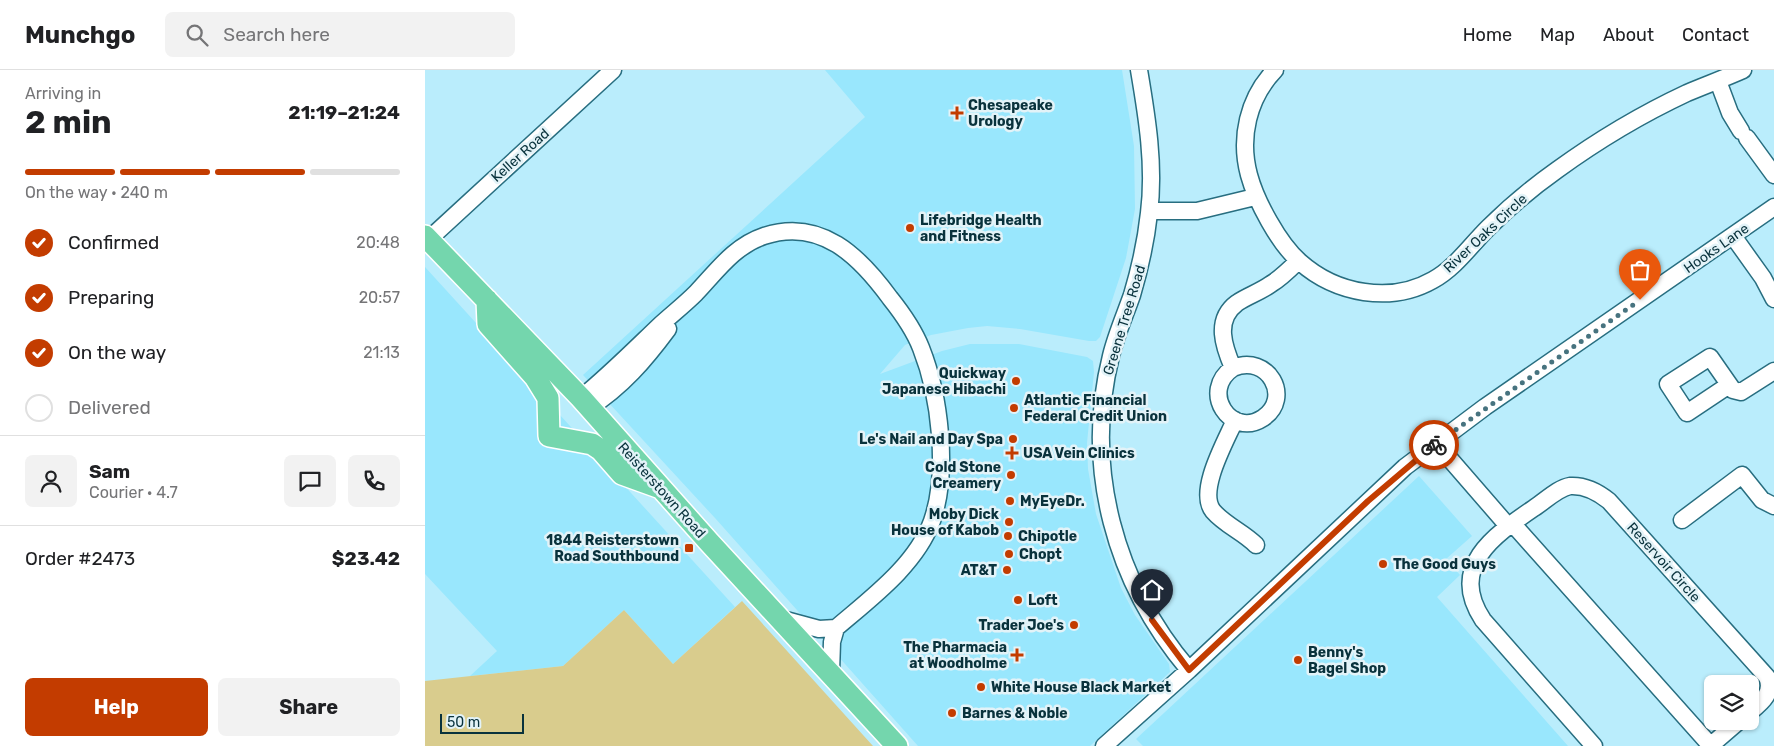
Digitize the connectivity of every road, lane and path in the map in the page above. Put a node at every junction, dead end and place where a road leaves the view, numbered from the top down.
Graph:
1 (613, 70) edge
2 (1139, 70) edge
3 (1275, 70) edge
4 (1743, 70) edge
5 (1718, 82) junction
6 (1774, 176) edge
7 (1255, 197) junction
8 (1774, 207) edge
9 (1150, 211) junction
10 (1733, 236) junction
11 (427, 238) edge
12 (1298, 261) junction
13 (1774, 299) edge
14 (487, 300) junction
15 (1233, 368) junction
16 (1774, 371) edge
17 (1729, 385) dead end
18 (585, 403) junction
19 (1235, 420) junction
20 (1436, 443) junction
21 (661, 488) junction
22 (1774, 506) edge
23 (1682, 520) dead end
24 (1510, 524) junction
25 (1256, 545) dead end
26 (782, 619) junction
27 (836, 628) junction
28 (1189, 670) junction
29 (831, 672) junction
30 (1759, 703) edge
31 (1729, 730) edge
32 (897, 746) edge
33 (1104, 746) edge
34 (1594, 746) edge
35 (1710, 746) edge

1 - 11 street, Keller Road
2 - 9 street, Greene Tree Road
3 - 7 street, River Oaks Circle
4 - 5 street, River Oaks Circle
5 - 6 street
5 - 12 street, River Oaks Circle
7 - 9 street
7 - 12 street, River Oaks Circle
8 - 10 street, Hooks Lane
9 - 28 street, Greene Tree Road
10 - 13 street
10 - 20 street, Hooks Lane
11 - 14 main road, Reisterstown Road
12 - 15 street
14 - 18 main road, Reisterstown Road
14 - 21 main road
15 - 19 street
15 - 19 street
16 - 17 street
18 - 21 main road, Reisterstown Road
18 - 27 street
19 - 25 street
20 - 24 street
20 - 28 street, Hooks Lane
21 - 26 main road, Reisterstown Road
22 - 23 street
24 - 30 street, Reservoir Circle
24 - 34 street, Reservoir Circle
24 - 35 street
26 - 27 street
26 - 29 main road, Reisterstown Road
27 - 29 street
28 - 33 street, Hooks Lane
29 - 32 main road, Reisterstown Road
31 - 35 street

